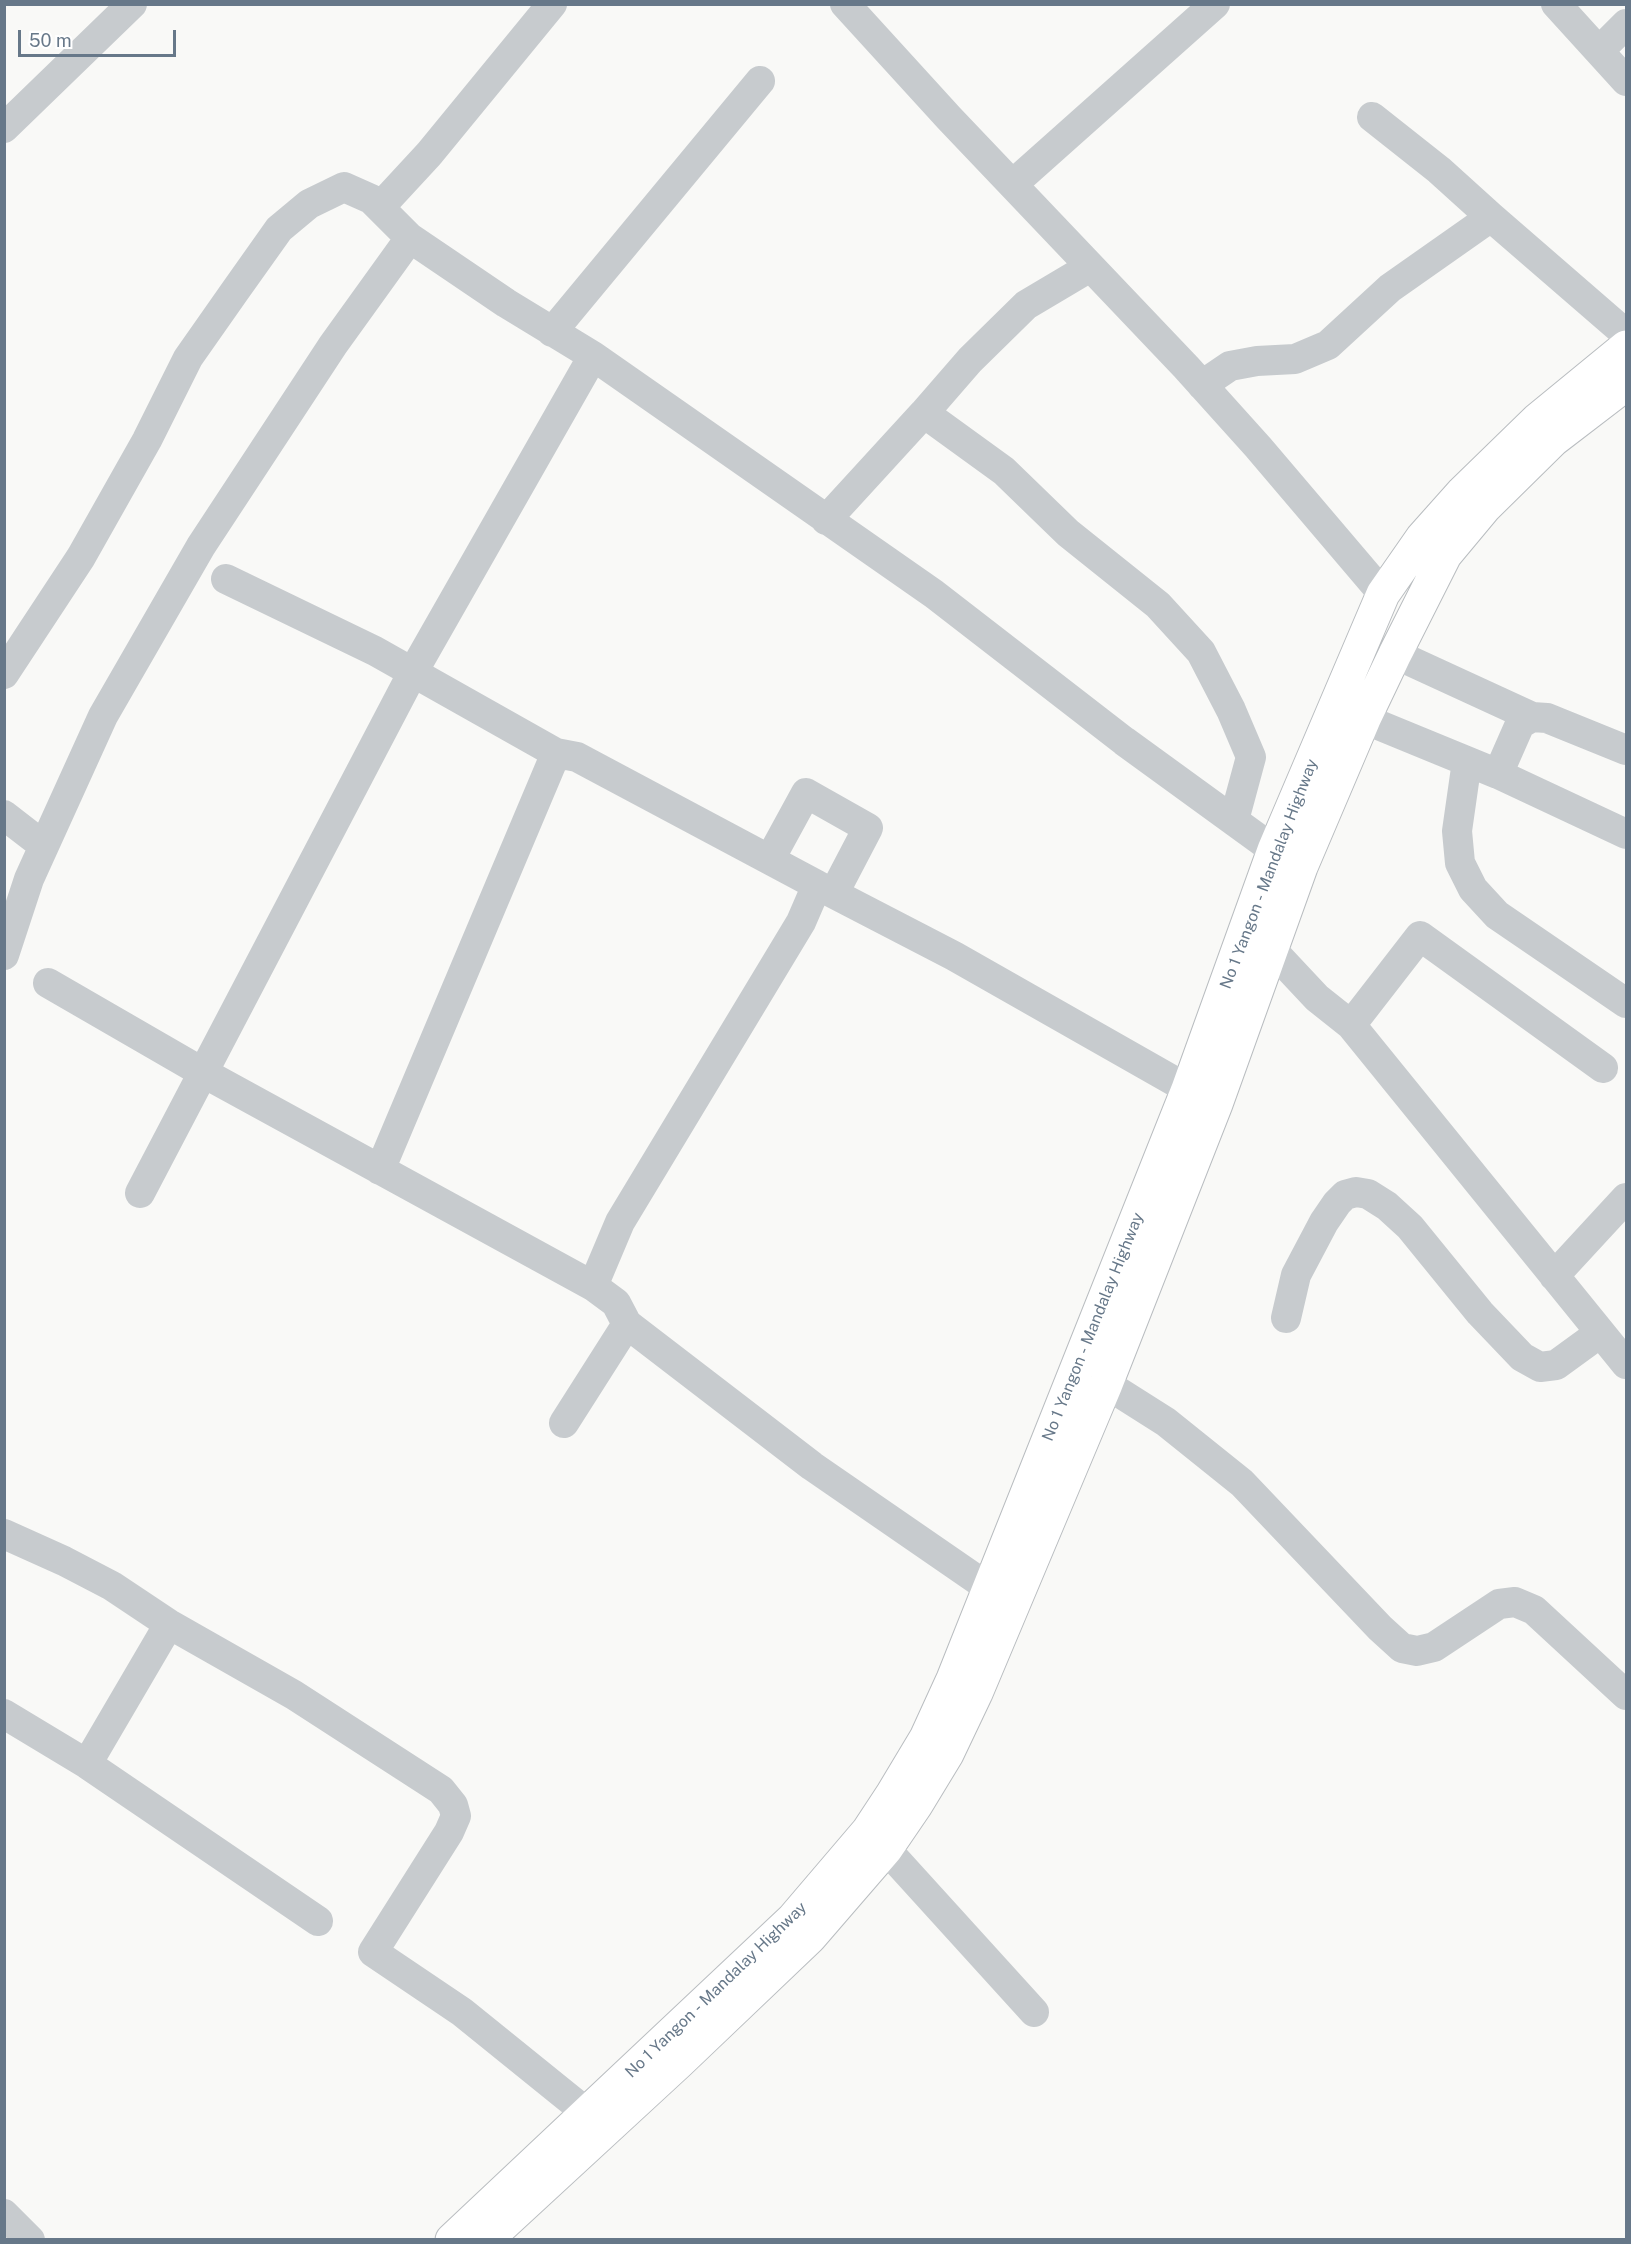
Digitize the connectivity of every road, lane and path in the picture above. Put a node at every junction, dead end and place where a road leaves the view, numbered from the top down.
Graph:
1 (132, 4) edge
2 (552, 4) edge
3 (845, 4) edge
4 (1556, 4) edge
5 (1204, 8) edge
6 (1626, 24) edge
7 (1599, 51) junction
8 (760, 81) dead end
9 (1626, 81) edge
10 (1372, 117) dead end
11 (4, 128) edge
12 (1013, 184) junction
13 (380, 207) junction
14 (1491, 218) junction
15 (410, 238) junction
16 (1090, 267) junction
17 (552, 332) junction
18 (1626, 334) edge
19 (1626, 347) edge
20 (593, 356) junction
21 (1626, 384) edge
22 (1202, 385) junction
23 (924, 413) junction
24 (826, 520) junction
25 (226, 579) dead end
26 (1383, 594) junction
27 (1395, 654) junction
28 (413, 672) junction
29 (4, 674) edge
30 (1532, 717) junction
31 (1364, 719) junction
32 (1626, 750) edge
33 (556, 753) junction
34 (1467, 761) junction
35 (1498, 774) junction
36 (4, 815) edge
37 (1234, 820) junction
38 (1626, 834) edge
39 (44, 846) junction
40 (1274, 850) junction
41 (770, 859) junction
42 (826, 889) junction
43 (12, 898) edge
44 (1272, 950) junction
45 (4, 955) edge
46 (48, 983) dead end
47 (1626, 1002) edge
48 (1351, 1025) junction
49 (1603, 1068) dead end
50 (202, 1072) junction
51 (1188, 1089) junction
52 (380, 1170) junction
53 (140, 1193) dead end
54 (1626, 1198) edge
55 (1554, 1276) junction
56 (593, 1286) junction
57 (1286, 1318) dead end
58 (627, 1324) junction
59 (1600, 1333) junction
60 (1626, 1364) edge
61 (1106, 1384) junction
62 (564, 1423) dead end
63 (4, 1534) edge
64 (989, 1588) junction
65 (169, 1624) junction
66 (1626, 1695) edge
67 (4, 1714) edge
68 (87, 1764) junction
69 (886, 1849) junction
70 (318, 1921) dead end
71 (1034, 2012) dead end
72 (587, 2113) junction
73 (4, 2214) edge
74 (30, 2240) edge
75 (452, 2240) edge
76 (486, 2240) edge

1 - 11 street
2 - 13 street
3 - 12 street
4 - 7 street
5 - 12 street
6 - 7 street
7 - 9 street
8 - 17 street
10 - 14 street
12 - 16 street
13 - 15 street
13 - 29 street
14 - 18 street
14 - 22 street
15 - 17 street
15 - 39 street
16 - 22 street
16 - 23 street
17 - 20 street
19 - 26 highway, No 1 Yangon - Mandalay Highway
20 - 24 street
20 - 28 street
21 - 27 highway, No 1 Yangon - Mandalay Highway
22 - 26 street
23 - 24 street
23 - 37 street
24 - 37 street
25 - 28 street
26 - 40 highway, No 1 Yangon - Mandalay Highway
27 - 30 street
27 - 31 highway, No 1 Yangon - Mandalay Highway
28 - 33 street
28 - 50 street
30 - 32 street
30 - 35 street
31 - 34 street
31 - 44 highway, No 1 Yangon - Mandalay Highway
33 - 41 street
33 - 52 street
34 - 35 street
34 - 47 street
35 - 38 street
36 - 39 street
37 - 40 street
39 - 43 street
40 - 51 highway, No 1 Yangon - Mandalay Highway
41 - 42 street
41 - 42 street
42 - 51 street
42 - 56 street
43 - 45 street
44 - 48 street
44 - 61 highway, No 1 Yangon - Mandalay Highway
46 - 50 street
48 - 49 street
48 - 55 street
50 - 52 street
50 - 53 street
51 - 64 highway, No 1 Yangon - Mandalay Highway
52 - 56 street
54 - 55 street
55 - 59 street
56 - 58 street
57 - 59 street
58 - 62 street
58 - 64 street
59 - 60 street
61 - 66 street
61 - 69 highway, No 1 Yangon - Mandalay Highway
63 - 65 street
64 - 72 highway, No 1 Yangon - Mandalay Highway
65 - 68 street
65 - 72 street
67 - 68 street
68 - 70 street
69 - 71 street
69 - 76 highway, No 1 Yangon - Mandalay Highway
72 - 75 highway, No 1 Yangon - Mandalay Highway
73 - 74 street

